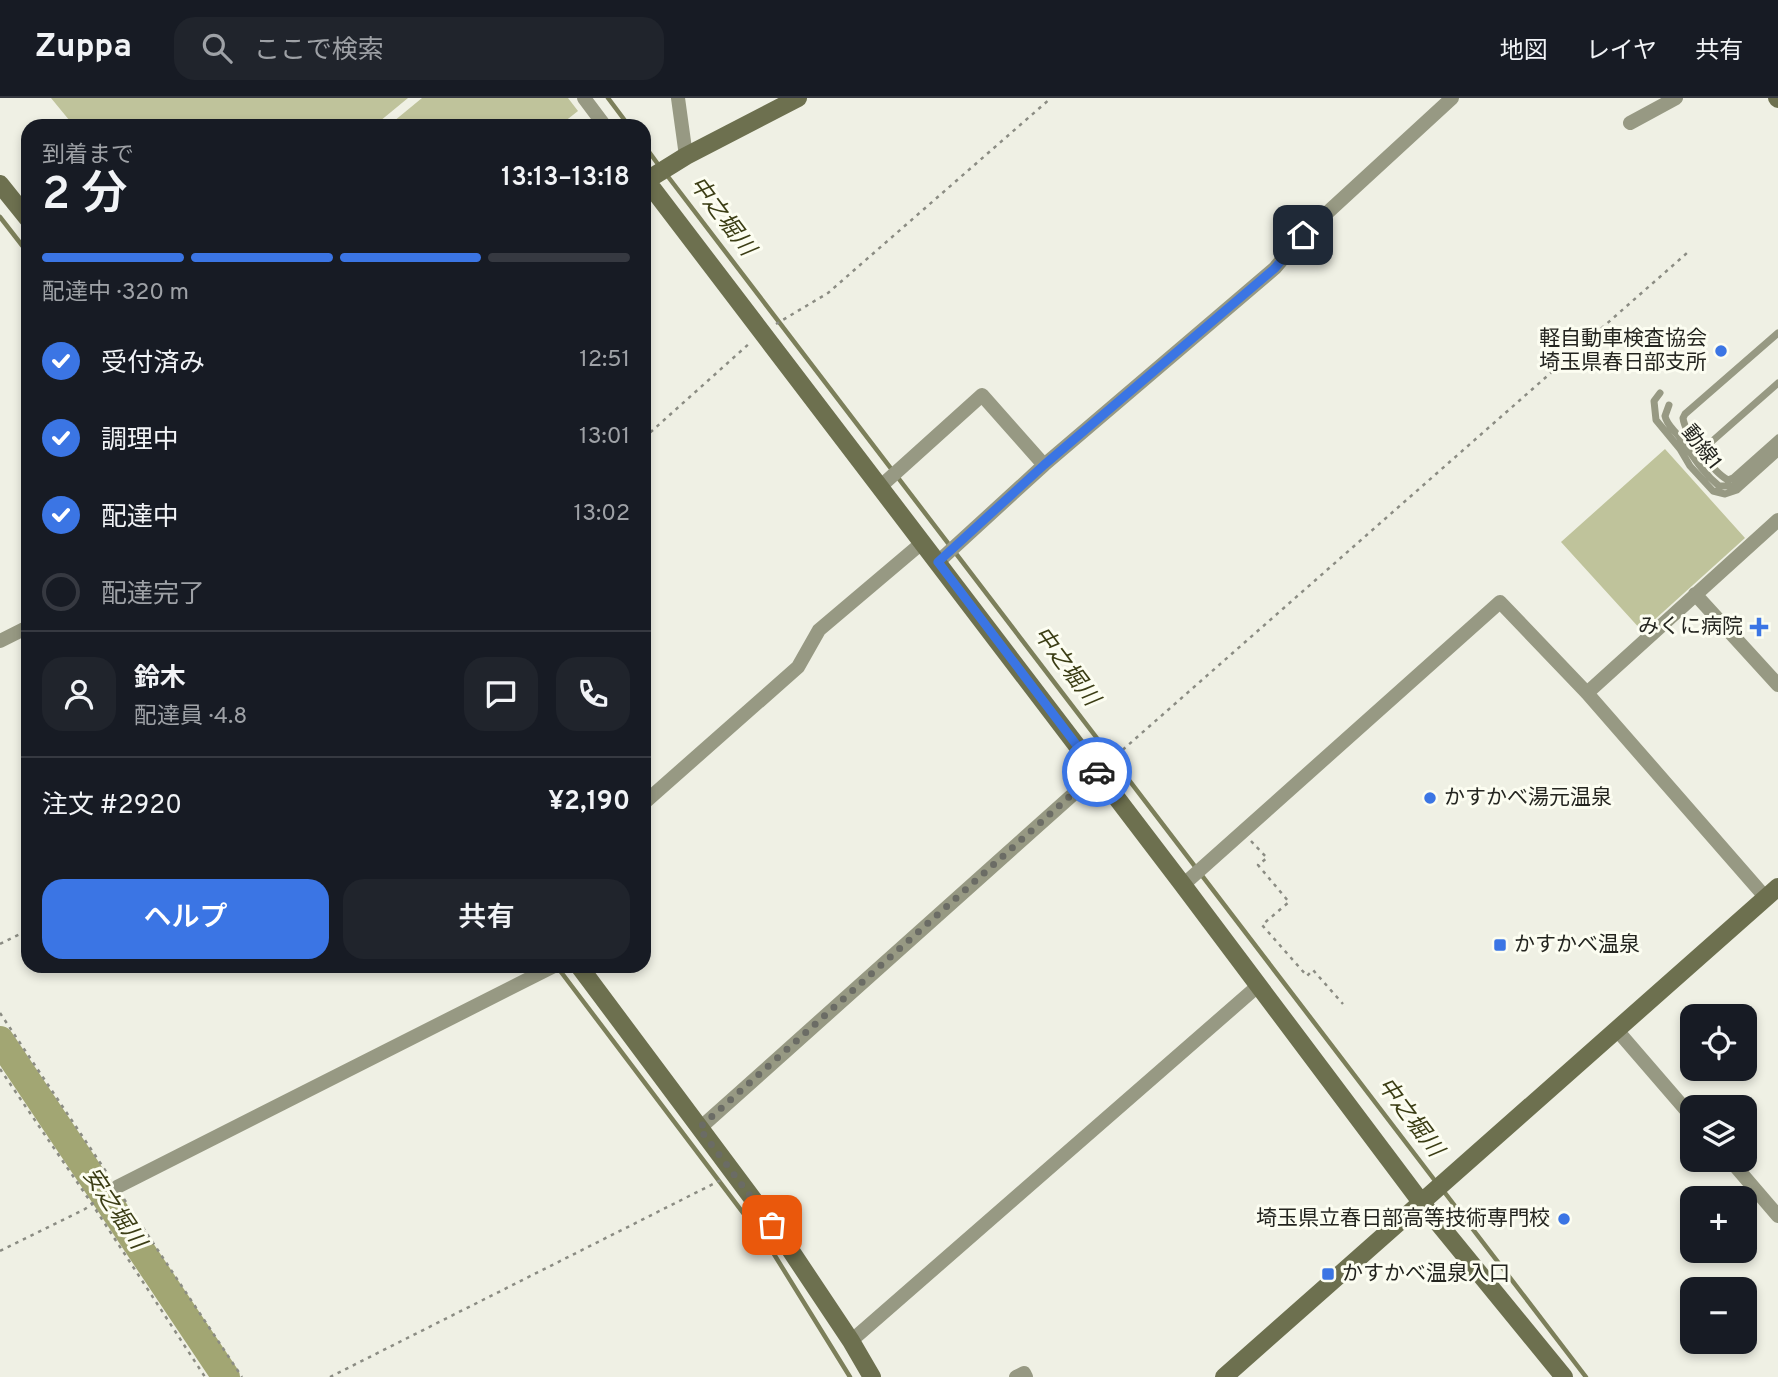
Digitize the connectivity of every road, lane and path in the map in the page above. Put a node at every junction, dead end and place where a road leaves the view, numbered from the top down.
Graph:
1 (584, 98) edge
2 (678, 98) edge
3 (798, 98) edge
4 (1051, 98) edge
5 (1452, 98) edge
6 (1676, 98) edge
7 (600, 119) edge
8 (1630, 122) dead end
9 (679, 160) junction
10 (651, 177) edge
11 (0, 184) edge
12 (651, 184) edge
13 (21, 210) edge
14 (1686, 253) dead end
15 (763, 331) junction
16 (1778, 333) edge
17 (1778, 383) edge
18 (1660, 394) dead end
19 (1670, 405) dead end
20 (651, 432) edge
21 (1778, 438) edge
22 (1778, 446) edge
23 (1701, 451) junction
24 (1778, 453) edge
25 (1044, 465) junction
26 (881, 486) junction
27 (1778, 520) edge
28 (923, 542) junction
29 (938, 562) junction
30 (1695, 594) junction
31 (21, 630) edge
32 (0, 641) edge
33 (1778, 685) edge
34 (1587, 693) junction
35 (1097, 773) junction
36 (651, 797) edge
37 (1242, 832) junction
38 (1187, 881) junction
39 (1772, 892) edge
40 (21, 934) edge
41 (0, 944) edge
42 (540, 973) edge
43 (584, 973) edge
44 (1259, 985) junction
45 (1343, 1004) dead end
46 (1616, 1029) junction
47 (0, 1069) edge
48 (1680, 1103) edge
49 (699, 1128) junction
50 (1740, 1172) edge
51 (709, 1186) dead end
52 (117, 1188) dead end
53 (1421, 1202) junction
54 (92, 1204) junction
55 (1778, 1216) edge
56 (0, 1251) edge
57 (851, 1341) junction
58 (205, 1377) edge
59 (330, 1377) edge
60 (872, 1377) edge
61 (1016, 1377) edge
62 (1026, 1377) edge
63 (1224, 1377) edge
64 (1563, 1377) edge

1 - 7 street
2 - 9 street
3 - 9 street
4 - 15 path
5 - 25 street
6 - 8 street
9 - 10 street
11 - 13 street
12 - 15 street
14 - 35 path
15 - 20 path
15 - 26 street
16 - 23 lane
17 - 23 lane
18 - 24 lane, 動線1
19 - 22 lane
21 - 23 lane
25 - 26 street
25 - 29 street
26 - 28 street
27 - 30 street
28 - 29 street
28 - 36 street
29 - 35 street
30 - 33 street
30 - 34 street
31 - 32 street
34 - 37 street
34 - 39 street
35 - 38 street
35 - 49 street
37 - 38 street
37 - 45 path
38 - 44 street
39 - 46 street
40 - 41 path
42 - 52 street
43 - 49 street
44 - 53 street
44 - 57 street
46 - 48 street
46 - 53 street
47 - 54 path
49 - 57 street
50 - 55 street
51 - 59 path
53 - 63 street
53 - 64 street
54 - 56 path
54 - 58 path
57 - 60 street
61 - 62 street

